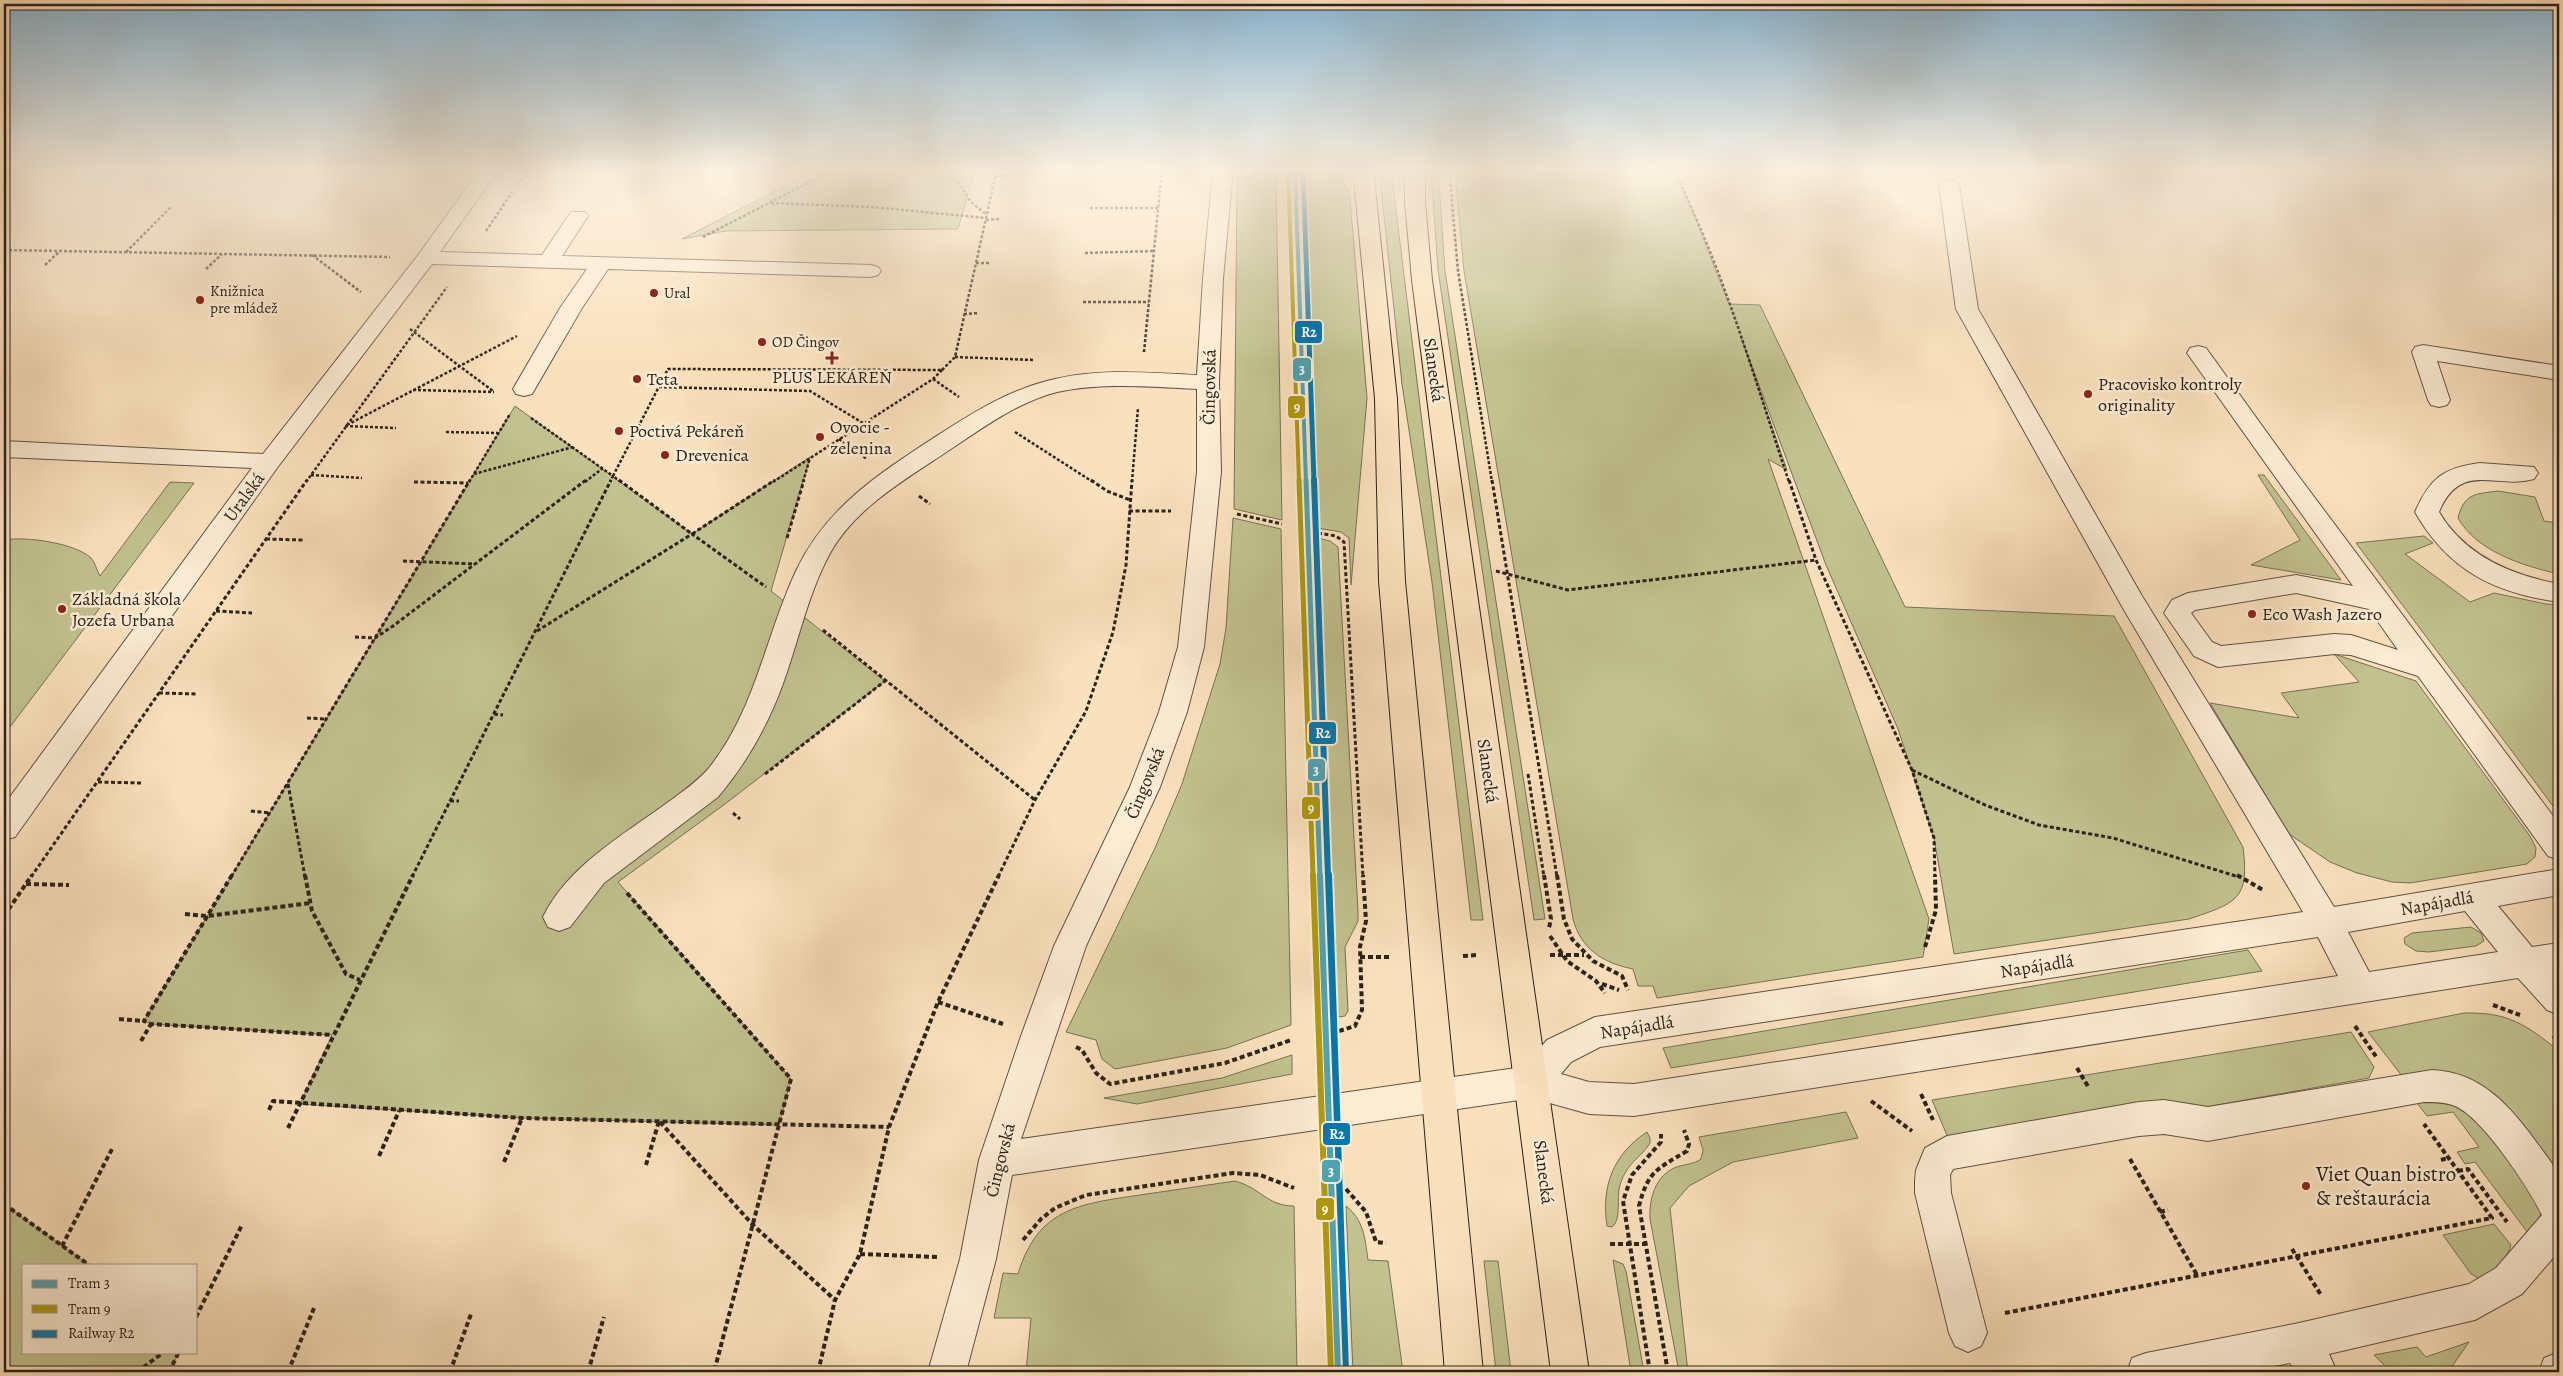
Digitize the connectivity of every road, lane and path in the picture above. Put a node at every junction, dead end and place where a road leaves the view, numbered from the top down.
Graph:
1 (145, 233) edge
2 (444, 233) edge
3 (484, 233) edge
4 (567, 233) edge
5 (983, 233) edge
6 (1156, 233) edge
7 (1217, 233) edge
8 (1369, 233) edge
9 (1418, 233) edge
10 (1455, 233) edge
11 (1701, 233) edge
12 (1956, 233) edge
13 (4, 250) edge
14 (60, 251) junction
15 (126, 252) junction
16 (1154, 252) junction
17 (1084, 253) dead end
18 (222, 254) junction
19 (312, 255) junction
20 (426, 258) junction
21 (466, 260) junction
22 (547, 263) junction
23 (976, 263) junction
24 (989, 263) dead end
25 (601, 264) junction
26 (45, 265) dead end
27 (206, 269) dead end
28 (871, 271) dead end
29 (1083, 302) dead end
30 (1149, 302) junction
31 (384, 310) junction
32 (978, 313) dead end
33 (964, 314) junction
34 (2198, 353) dead end
35 (942, 370) junction
36 (2559, 373) edge
37 (1141, 381) junction
38 (1208, 382) junction
39 (659, 387) junction
40 (524, 389) joint
41 (411, 390) dead end
42 (495, 392) dead end
43 (2439, 400) dead end
44 (988, 415) junction
45 (862, 423) junction
46 (345, 426) junction
47 (396, 428) dead end
48 (446, 432) dead end
49 (498, 433) junction
50 (573, 447) dead end
51 (4, 449) edge
52 (810, 457) junction
53 (269, 462) junction
54 (603, 468) dead end
55 (2526, 473) dead end
56 (474, 474) junction
57 (310, 475) junction
58 (613, 476) junction
59 (362, 478) dead end
60 (414, 482) dead end
61 (468, 483) junction
62 (1130, 500) junction
63 (1318, 532) dead end
64 (692, 534) junction
65 (266, 539) junction
66 (303, 540) dead end
67 (785, 543) dead end
68 (403, 560) dead end
69 (1816, 560) junction
70 (421, 561) junction
71 (476, 564) junction
72 (1496, 571) dead end
73 (1508, 574) junction
74 (2559, 593) edge
75 (2378, 601) junction
76 (794, 607) junction
77 (216, 611) junction
78 (252, 613) dead end
79 (535, 631) junction
80 (355, 637) dead end
81 (375, 638) junction
82 (2428, 669) junction
83 (885, 681) junction
84 (158, 693) junction
85 (197, 694) dead end
86 (494, 714) junction
87 (503, 714) dead end
88 (307, 718) dead end
89 (326, 719) junction
90 (1912, 770) junction
91 (763, 775) dead end
92 (97, 782) junction
93 (142, 783) dead end
94 (287, 783) junction
95 (1035, 800) junction
96 (450, 801) junction
97 (459, 801) dead end
98 (251, 811) dead end
99 (270, 812) junction
100 (4, 828) edge
101 (2559, 847) edge
102 (26, 884) junction
103 (69, 885) dead end
104 (2555, 888) edge
105 (624, 890) dead end
106 (2272, 894) dead end
107 (2472, 897) junction
108 (311, 903) junction
109 (185, 914) dead end
110 (4, 916) edge
111 (207, 916) junction
112 (559, 917) dead end
113 (2326, 922) junction
114 (1584, 954) junction
115 (1550, 955) dead end
116 (1360, 957) junction
117 (1376, 957) dead end
118 (2559, 957) edge
119 (2525, 962) junction
120 (360, 980) junction
121 (1914, 984) junction
122 (2361, 988) junction
123 (1628, 992) dead end
124 (2559, 1000) edge
125 (119, 1019) dead end
126 (144, 1021) junction
127 (152, 1024) junction
128 (2355, 1026) dead end
129 (1339, 1031) dead end
130 (333, 1035) junction
131 (1291, 1040) dead end
132 (140, 1042) dead end
133 (1074, 1047) dead end
134 (2076, 1066) dead end
135 (1532, 1082) junction
136 (2400, 1090) junction
137 (1921, 1093) dead end
138 (1438, 1095) junction
139 (1870, 1100) dead end
140 (300, 1104) junction
141 (269, 1110) dead end
142 (399, 1111) junction
143 (522, 1118) junction
144 (659, 1121) junction
145 (1681, 1122) dead end
146 (2110, 1124) junction
147 (779, 1125) junction
148 (889, 1126) junction
149 (288, 1128) dead end
150 (1657, 1128) dead end
151 (112, 1149) dead end
152 (1947, 1152) junction
153 (379, 1156) dead end
154 (2448, 1158) junction
155 (997, 1160) junction
156 (2441, 1160) dead end
157 (504, 1162) dead end
158 (646, 1165) dead end
159 (1294, 1188) dead end
160 (1346, 1189) dead end
161 (4, 1204) edge
162 (2168, 1210) dead end
163 (2559, 1210) edge
164 (2160, 1212) junction
165 (2559, 1223) edge
166 (242, 1225) dead end
167 (753, 1225) junction
168 (1386, 1243) dead end
169 (1628, 1243) junction
170 (1610, 1244) dead end
171 (1644, 1244) junction
172 (62, 1246) junction
173 (2292, 1249) dead end
174 (860, 1254) junction
175 (2297, 1256) junction
176 (978, 1259) junction
177 (88, 1264) edge
178 (2197, 1275) junction
179 (835, 1300) junction
180 (314, 1308) dead end
181 (198, 1313) edge
182 (471, 1314) dead end
183 (2003, 1314) dead end
184 (604, 1317) dead end
185 (2344, 1331) junction
186 (1968, 1333) dead end
187 (161, 1354) edge
188 (178, 1354) edge
189 (2308, 1357) edge
190 (137, 1372) edge
191 (169, 1372) edge
192 (288, 1372) edge
193 (450, 1372) edge
194 (588, 1372) edge
195 (714, 1372) edge
196 (818, 1372) edge
197 (947, 1372) edge
198 (1464, 1372) edge
199 (1570, 1372) edge
200 (1650, 1372) edge
201 (1668, 1372) edge
202 (2146, 1372) edge

1 - 15 path
2 - 20 street, Uralská
3 - 21 path
4 - 22 street
5 - 23 path
6 - 16 path
7 - 38 street, Čingovská
8 - 138 main road
9 - 135 main road, Slanecká
10 - 73 path
11 - 69 path
12 - 113 street
13 - 14 path
14 - 15 path
14 - 26 path
15 - 18 path
16 - 17 path
16 - 30 path
18 - 19 path
18 - 27 path
19 - 20 path
19 - 31 path
20 - 21 street
20 - 31 street, Uralská
21 - 22 street
21 - 46 path
22 - 25 street
23 - 24 path
23 - 33 path
25 - 28 street
25 - 40 street
29 - 30 path
30 - 37 path
31 - 53 street, Uralská
32 - 33 path
33 - 35 path
34 - 75 street
35 - 39 path
35 - 45 path
36 - 43 street
37 - 38 street
37 - 44 street
37 - 62 path
38 - 155 street, Čingovská
39 - 45 path
39 - 58 path
40 - 49 path
41 - 42 path
44 - 62 path
44 - 76 street
45 - 52 path
46 - 47 path
46 - 57 path
48 - 49 path
49 - 56 path
50 - 56 path
51 - 53 street
52 - 64 path
52 - 67 path
53 - 100 street, Uralská
54 - 71 path
55 - 74 street
56 - 61 path
57 - 59 path
57 - 65 path
58 - 64 path
58 - 79 path
60 - 61 path
61 - 70 path
62 - 95 path
63 - 116 path
64 - 76 path
64 - 79 path
65 - 66 path
65 - 77 path
68 - 70 path
69 - 73 path
69 - 90 path
70 - 71 path
70 - 81 path
71 - 81 path
72 - 73 path
73 - 114 path
75 - 82 street
75 - 82 street
76 - 83 path
76 - 112 street
77 - 78 path
77 - 84 path
79 - 86 path
80 - 81 path
81 - 89 path
82 - 101 street
83 - 91 path
83 - 95 path
84 - 85 path
84 - 92 path
86 - 87 path
86 - 96 path
88 - 89 path
89 - 94 path
90 - 106 path
90 - 121 path
92 - 93 path
92 - 102 path
94 - 99 path
94 - 108 path
95 - 148 path
96 - 97 path
96 - 120 path
98 - 99 path
99 - 111 path
102 - 103 path
102 - 110 path
104 - 107 street, Napájadlá
105 - 147 path
107 - 113 street, Napájadlá
107 - 119 street
108 - 111 path
108 - 120 path
109 - 111 path
111 - 126 path
113 - 121 street, Napájadlá
113 - 122 street
114 - 115 path
114 - 123 path
116 - 117 path
116 - 129 path
118 - 119 street
119 - 122 street
119 - 124 street
120 - 130 path
121 - 135 street, Napájadlá
122 - 135 street
125 - 126 path
126 - 127 path
127 - 130 path
127 - 132 path
128 - 136 path
130 - 140 path
131 - 133 path
134 - 146 path
135 - 138 street
135 - 199 main road, Slanecká
136 - 146 street
136 - 154 path
136 - 163 street
137 - 152 path
138 - 155 street
138 - 198 main road
139 - 152 path
140 - 141 path
140 - 142 path
140 - 149 path
142 - 143 path
142 - 153 path
143 - 144 path
143 - 157 path
144 - 147 path
144 - 158 path
144 - 167 path
145 - 171 path
146 - 152 street
146 - 164 path
147 - 148 path
147 - 167 path
148 - 174 path
150 - 169 path
151 - 172 path
152 - 186 street
154 - 156 path
154 - 175 path
155 - 176 street, Čingovská
159 - 176 path
160 - 168 path
161 - 172 path
162 - 164 path
164 - 178 path
165 - 185 street
166 - 181 path
167 - 179 path
167 - 195 path
169 - 170 path
169 - 171 path
169 - 200 path
171 - 201 path
172 - 177 path
173 - 175 path
174 - 176 path
174 - 179 path
175 - 178 path
175 - 185 path
176 - 197 street, Čingovská
178 - 183 path
179 - 196 path
180 - 192 path
182 - 193 path
184 - 194 path
185 - 189 street
187 - 190 path
188 - 191 path
189 - 202 street

